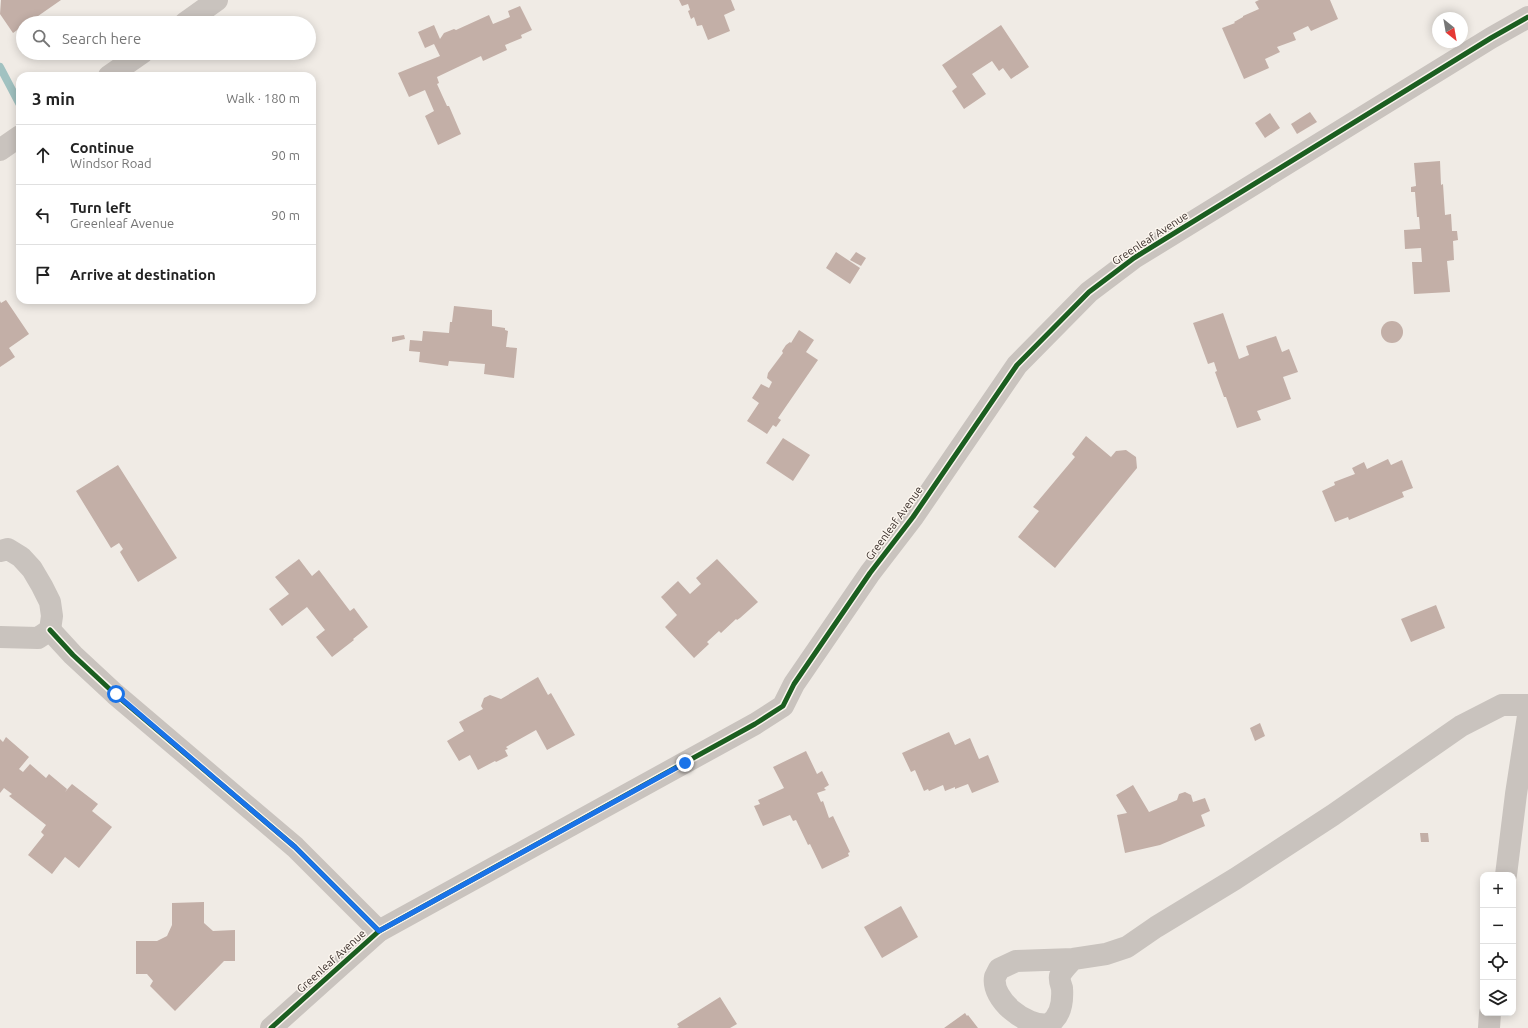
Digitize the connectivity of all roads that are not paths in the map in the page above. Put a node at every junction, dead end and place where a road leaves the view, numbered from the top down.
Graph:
1 (217, 0) edge
2 (195, 16) edge
3 (1528, 17) edge
4 (132, 60) edge
5 (115, 72) edge
6 (16, 139) edge
7 (0, 150) edge
8 (0, 551) edge
9 (50, 630) junction
10 (0, 637) edge
11 (1528, 705) edge
12 (1528, 716) edge
13 (1506, 872) edge
14 (379, 931) junction
15 (1073, 959) dead end
16 (1490, 1016) edge
17 (271, 1028) edge
18 (1489, 1028) edge

1 - 2 street
3 - 14 street, Greenleaf Avenue
4 - 5 street
6 - 7 street
8 - 9 street
9 - 10 street
9 - 14 street
11 - 15 street
12 - 13 street
14 - 17 street, Greenleaf Avenue
16 - 18 street

